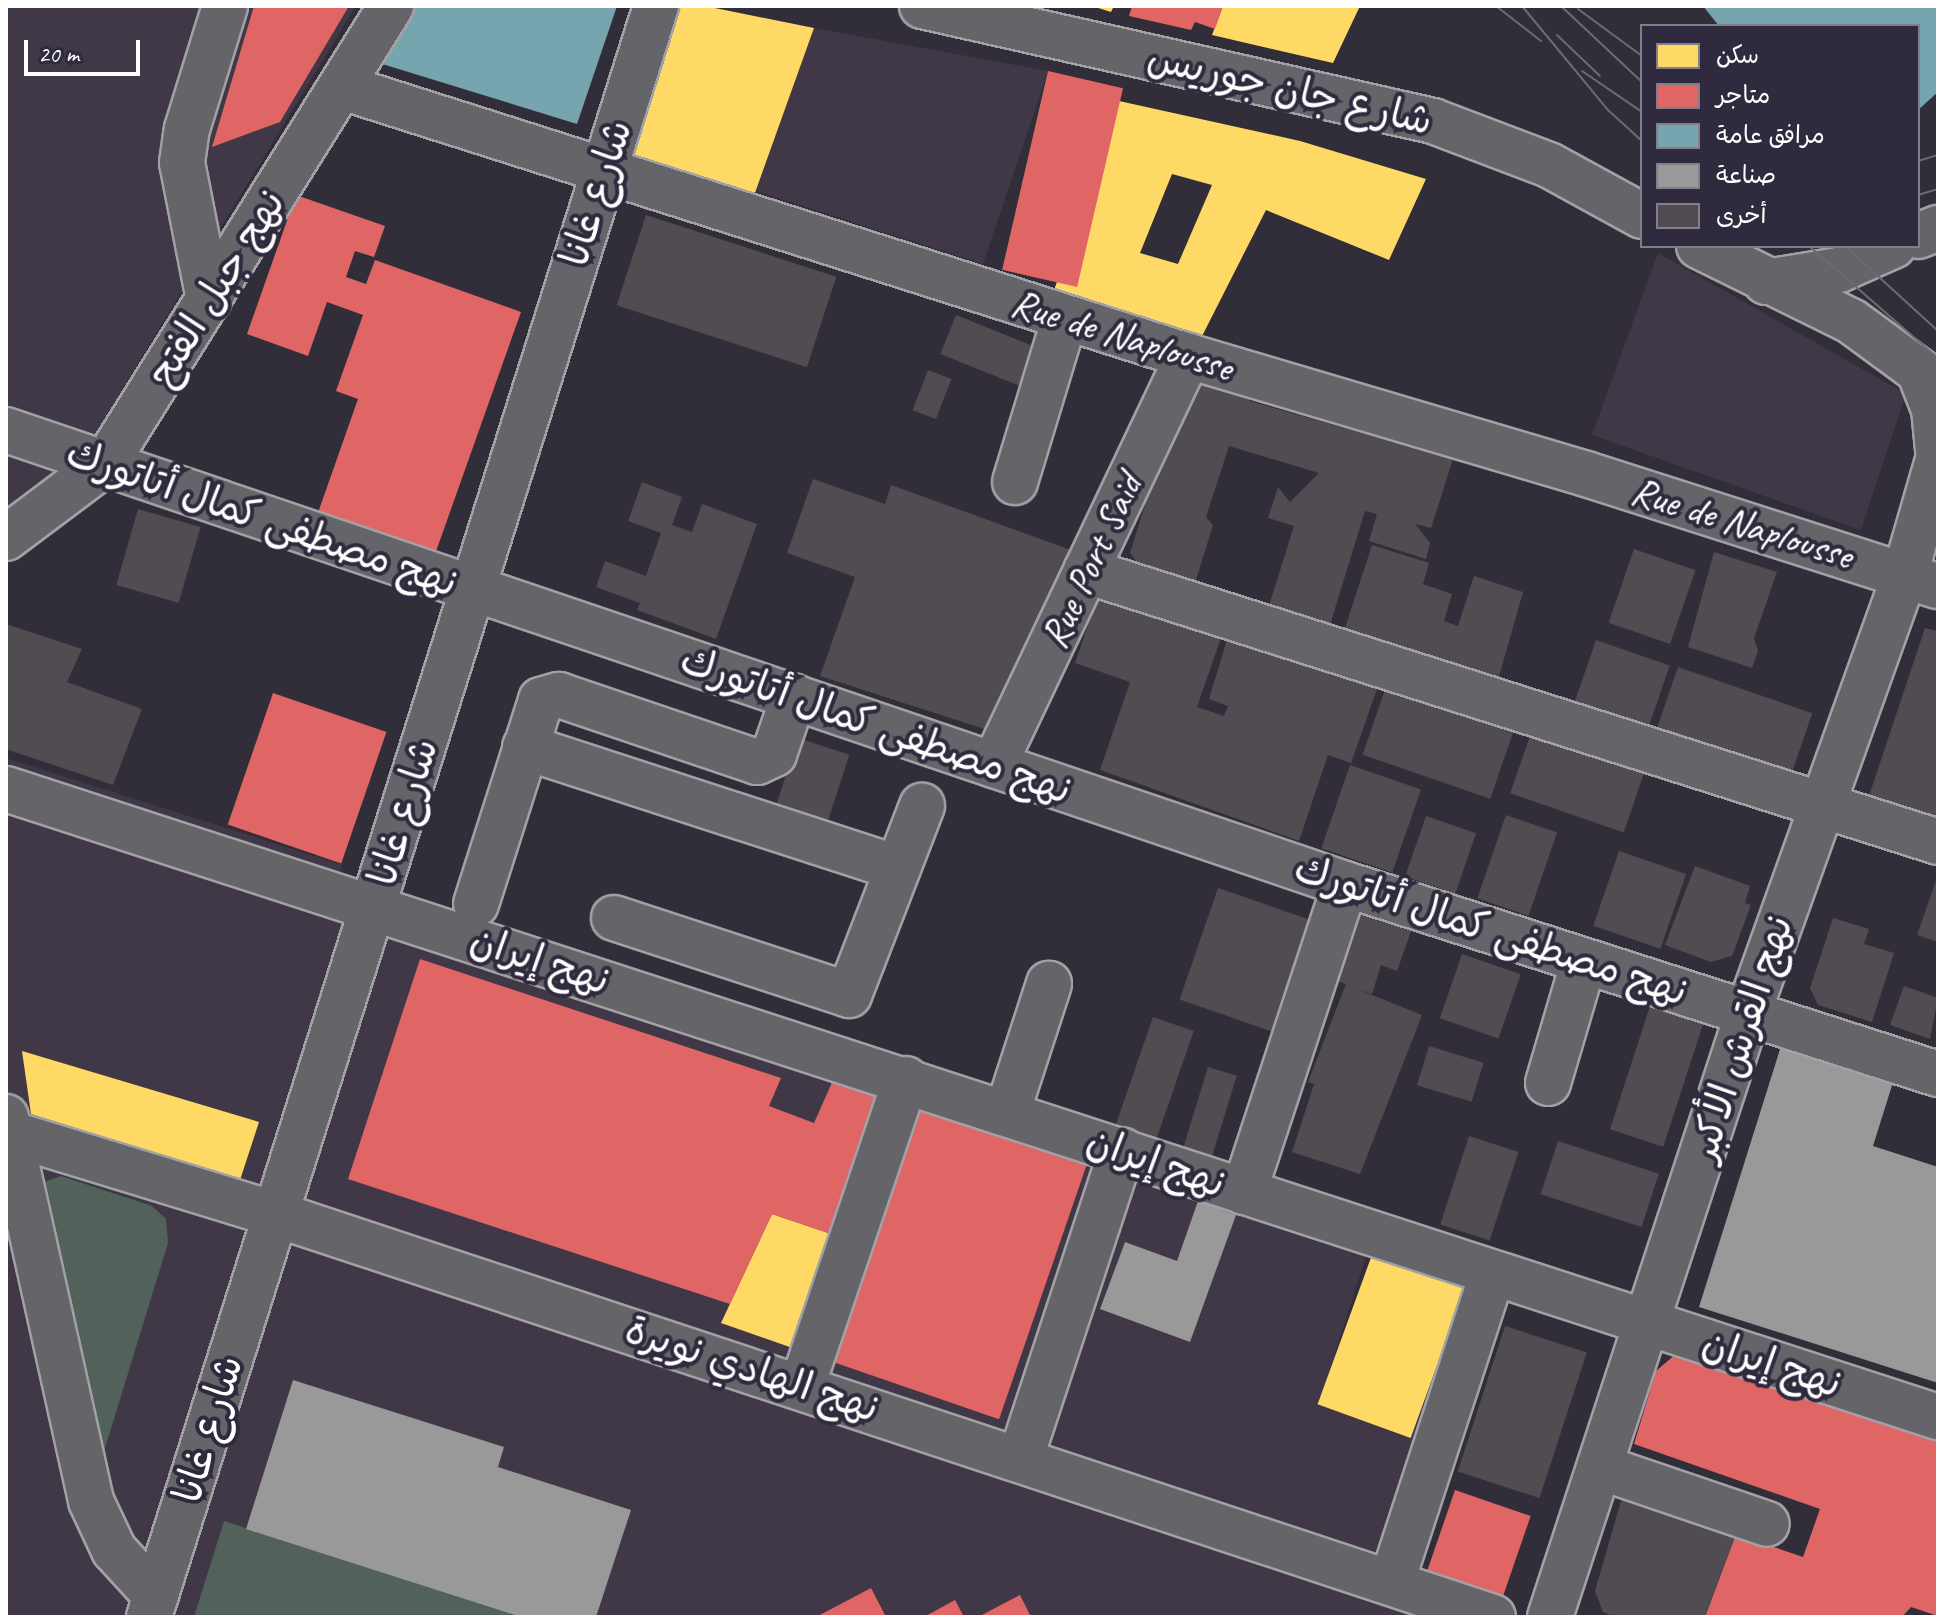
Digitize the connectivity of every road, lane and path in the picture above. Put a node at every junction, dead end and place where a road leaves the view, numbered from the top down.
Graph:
1 (225, 6) edge
2 (391, 6) edge
3 (656, 6) edge
4 (922, 6) edge
5 (342, 87) junction
6 (604, 171) junction
7 (1640, 215) edge
8 (1703, 248) edge
9 (1888, 248) edge
10 (1766, 282) junction
11 (209, 300) junction
12 (1065, 317) junction
13 (1188, 356) junction
14 (6, 430) edge
15 (1938, 450) edge
16 (1938, 460) edge
17 (106, 463) junction
18 (1015, 482) dead end
19 (6, 538) edge
20 (1086, 571) junction
21 (1922, 580) edge
22 (471, 590) junction
23 (794, 696) junction
24 (525, 747) junction
25 (994, 765) junction
26 (6, 789) edge
27 (1821, 801) junction
28 (922, 806) dead end
29 (1938, 842) edge
30 (898, 868) junction
31 (1345, 884) junction
32 (476, 904) dead end
33 (374, 906) junction
34 (614, 918) dead end
35 (1584, 961) junction
36 (1049, 984) dead end
37 (1748, 1013) junction
38 (1938, 1074) edge
39 (906, 1079) junction
40 (1548, 1083) dead end
41 (1007, 1113) junction
42 (7, 1128) edge
43 (1122, 1150) junction
44 (1244, 1192) junction
45 (275, 1214) junction
46 (1492, 1275) junction
47 (1648, 1322) junction
48 (802, 1386) junction
49 (1938, 1417) edge
50 (1021, 1457) junction
51 (1600, 1467) junction
52 (1767, 1524) dead end
53 (1392, 1581) junction
54 (153, 1607) edge
55 (1493, 1617) edge
56 (1550, 1617) edge

1 - 11 street
2 - 5 street, نهج جبل الفتح
3 - 6 street, شارع غانا
4 - 7 street, شارع جان جوريس
5 - 6 street, Rue de Naplousse
5 - 11 street, نهج جبل الفتح
6 - 12 street, Rue de Naplousse
6 - 22 street, شارع غانا
8 - 10 street
9 - 10 street
10 - 15 street
11 - 17 street, نهج جبل الفتح
12 - 13 street, Rue de Naplousse
12 - 18 street
13 - 20 street, Rue Port Said
13 - 21 street, Rue de Naplousse
14 - 17 street, نهج مصطفى كمال أتاتورك
16 - 21 street, نهج القرش الأكبر
17 - 19 street, نهج جبل الفتح
17 - 22 street, نهج مصطفى كمال أتاتورك
20 - 25 street, Rue Port Said
20 - 27 street
21 - 27 street, نهج القرش الأكبر
22 - 23 street, نهج مصطفى كمال أتاتورك
22 - 33 street, شارع غانا
23 - 24 street
23 - 25 street, نهج مصطفى كمال أتاتورك
24 - 30 street
24 - 32 street
25 - 31 street, نهج مصطفى كمال أتاتورك
26 - 33 street, نهج إيران
27 - 29 street
27 - 37 street, نهج القرش الأكبر
28 - 30 street
30 - 34 street
31 - 35 street, نهج مصطفى كمال أتاتورك
31 - 44 street
33 - 39 street, نهج إيران
33 - 45 street, شارع غانا
35 - 37 street, نهج مصطفى كمال أتاتورك
35 - 40 street
36 - 41 street
37 - 38 street, نهج مصطفى كمال أتاتورك
37 - 47 street, نهج القرش الأكبر
39 - 41 street, نهج إيران
39 - 48 street
41 - 43 street, نهج إيران
42 - 45 street, نهج الهادي نويرة
42 - 54 street
43 - 44 street, نهج إيران
43 - 50 street
44 - 46 street, نهج إيران
45 - 48 street, نهج الهادي نويرة
45 - 54 street, شارع غانا
46 - 47 street, نهج إيران
46 - 53 street
47 - 49 street, نهج إيران
47 - 51 street, نهج القرش الأكبر
48 - 50 street, نهج الهادي نويرة
50 - 53 street, نهج الهادي نويرة
51 - 52 street
51 - 56 street, نهج القرش الأكبر
53 - 55 street, نهج الهادي نويرة

